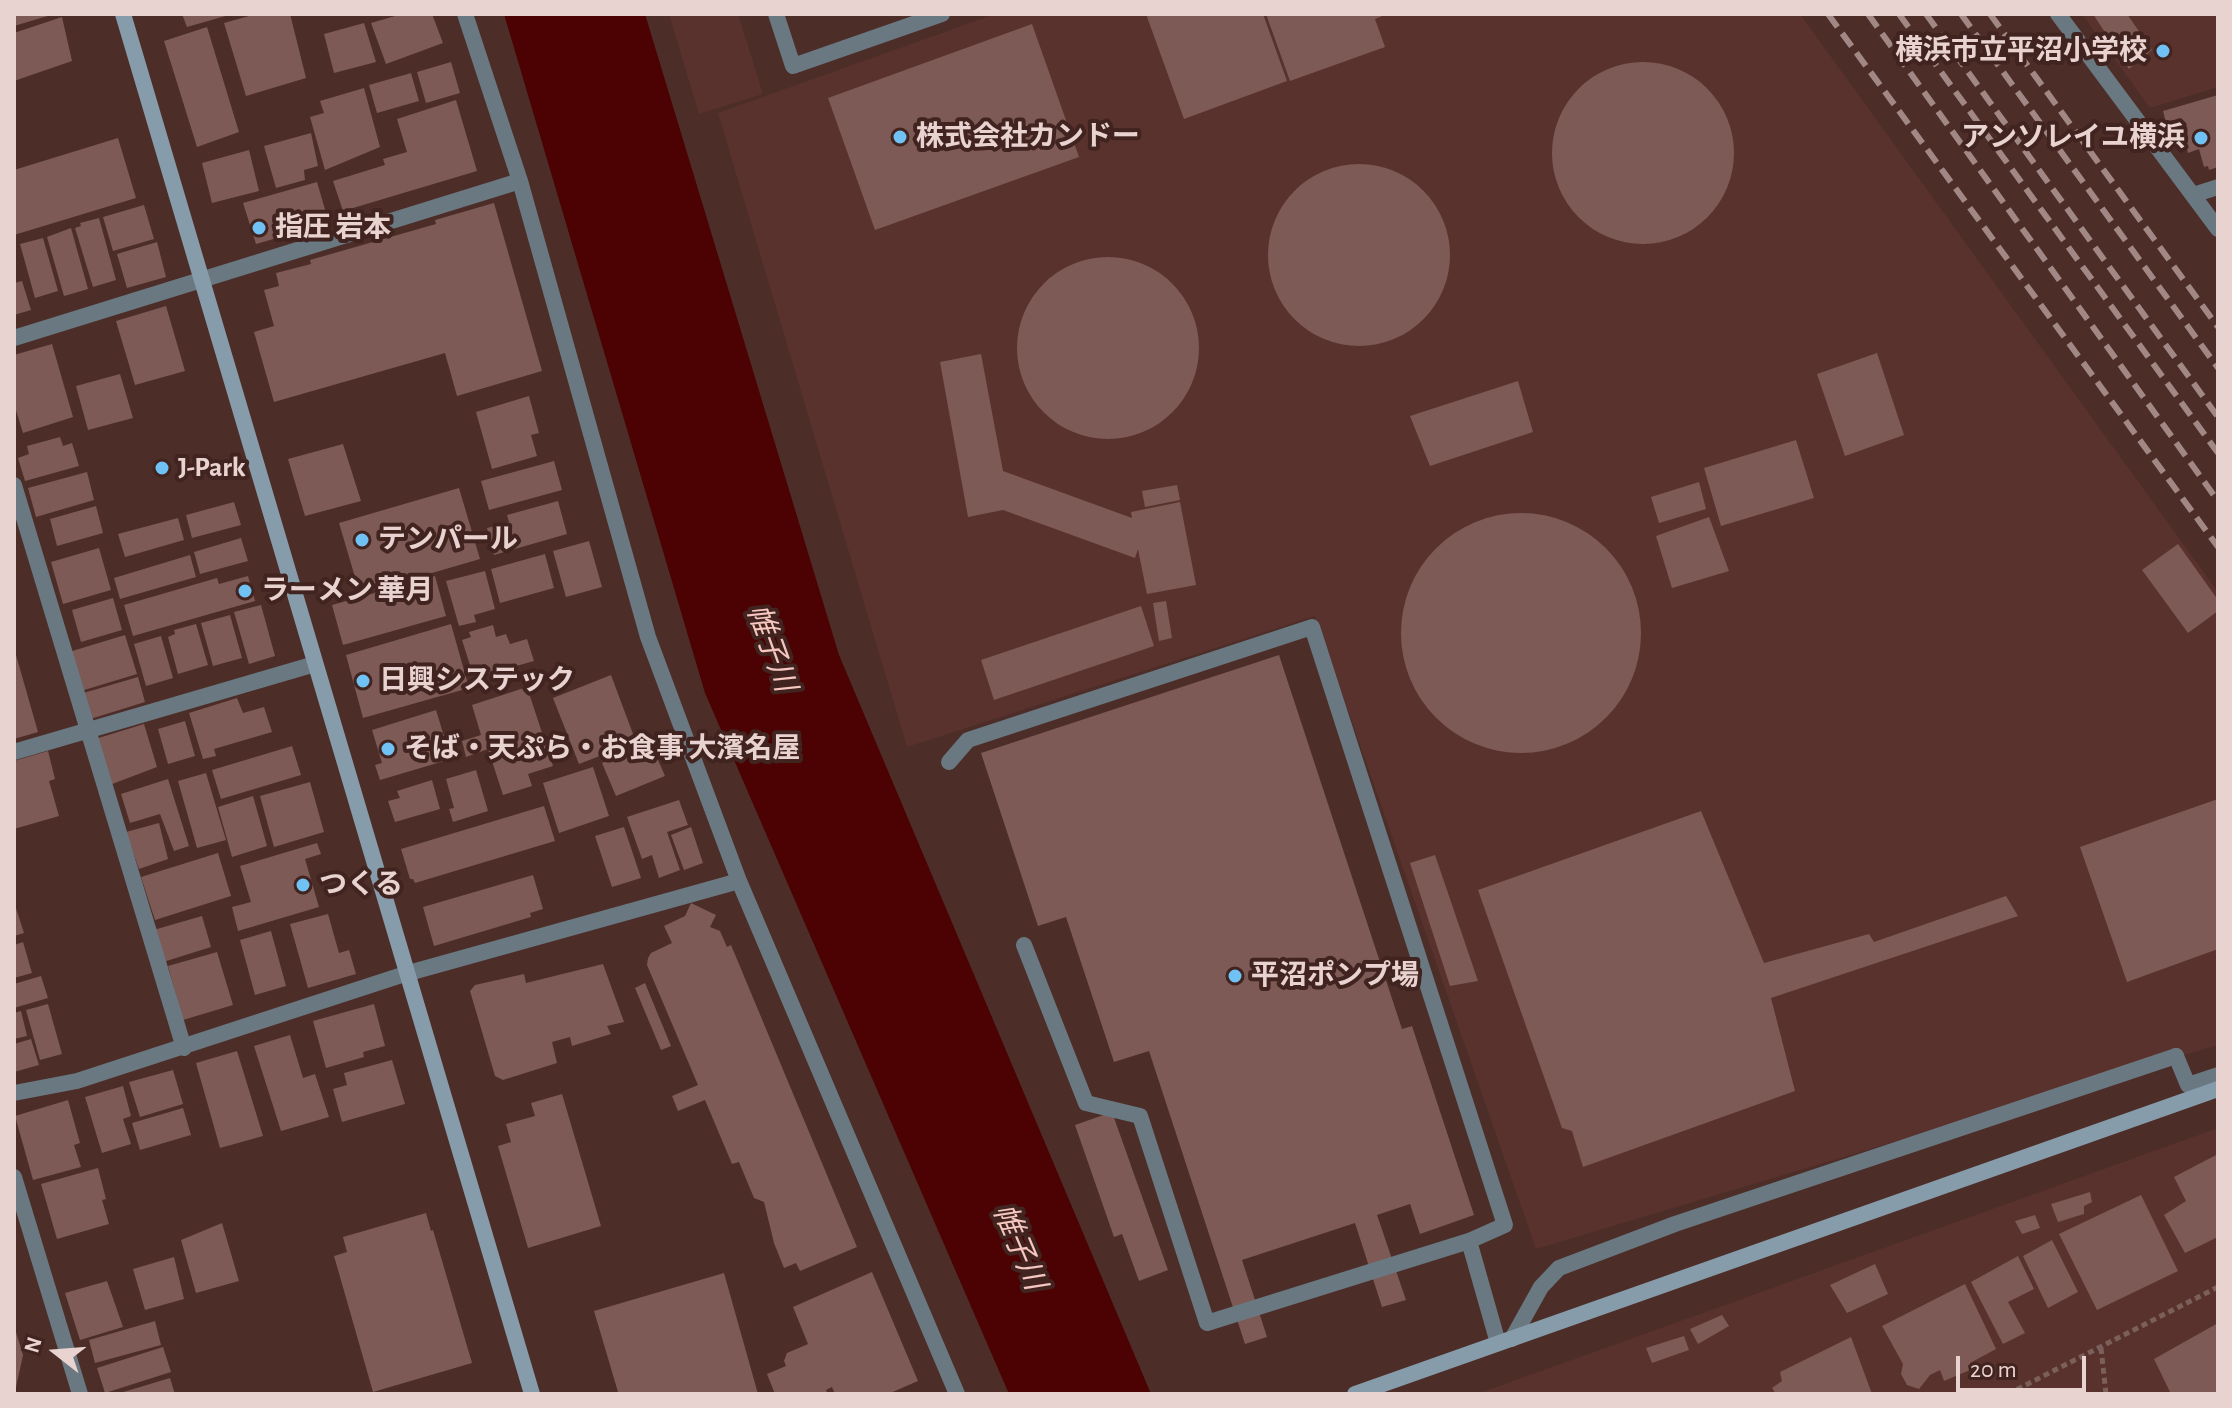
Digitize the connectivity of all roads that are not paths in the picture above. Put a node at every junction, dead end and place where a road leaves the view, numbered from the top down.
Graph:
1 (123, 14) edge
2 (465, 14) edge
3 (776, 14) edge
4 (942, 14) edge
5 (2058, 14) edge
6 (520, 181) junction
7 (2218, 187) edge
8 (2193, 195) junction
9 (2218, 229) edge
10 (202, 282) junction
11 (14, 338) edge
12 (14, 485) edge
13 (315, 664) junction
14 (88, 730) junction
15 (14, 752) edge
16 (949, 762) dead end
17 (739, 881) junction
18 (1024, 945) dead end
19 (405, 974) junction
20 (184, 1048) junction
21 (2218, 1075) edge
22 (2218, 1089) edge
23 (14, 1093) edge
24 (14, 1177) edge
25 (1469, 1241) junction
26 (1505, 1341) junction
27 (80, 1394) edge
28 (532, 1394) edge
29 (957, 1394) edge
30 (1355, 1394) edge

1 - 10 street
2 - 6 street
3 - 4 street
5 - 8 street
6 - 10 street
6 - 17 street
7 - 8 street
8 - 9 street
10 - 11 street
10 - 13 street
12 - 14 street
13 - 14 street
13 - 19 street
14 - 15 street
14 - 20 street
16 - 25 street
17 - 19 street
17 - 29 street
18 - 25 street
19 - 20 street
19 - 28 street
20 - 23 street
21 - 26 street
22 - 26 street
24 - 27 street
25 - 26 street
26 - 30 street

